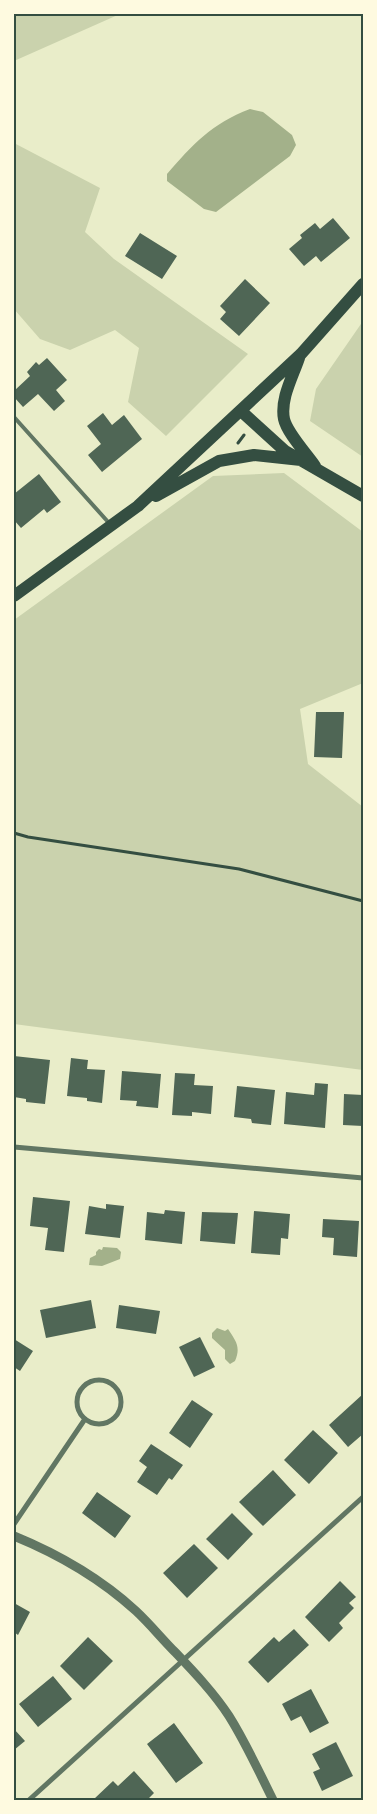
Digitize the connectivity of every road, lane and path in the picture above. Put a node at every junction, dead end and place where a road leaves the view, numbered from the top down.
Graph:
1 (363, 284) edge
2 (301, 354) junction
3 (241, 411) junction
4 (14, 417) edge
5 (301, 460) junction
6 (318, 470) junction
7 (363, 496) edge
8 (138, 506) junction
9 (112, 526) junction
10 (14, 596) edge
11 (14, 833) edge
12 (363, 901) edge
13 (14, 1147) edge
14 (363, 1178) edge
15 (85, 1419) junction
16 (363, 1496) edge
17 (14, 1524) edge
18 (14, 1536) edge
19 (182, 1660) junction
20 (29, 1800) edge
21 (273, 1800) edge

1 - 2 main road
2 - 3 main road
2 - 6 main road
3 - 5 main road
3 - 8 main road
4 - 9 lane
5 - 6 main road
5 - 8 main road
6 - 7 main road
8 - 9 main road
9 - 10 main road
11 - 12 path
13 - 14 street
15 - 15 street
15 - 17 street
16 - 19 street
18 - 19 street
19 - 20 street
19 - 21 street

